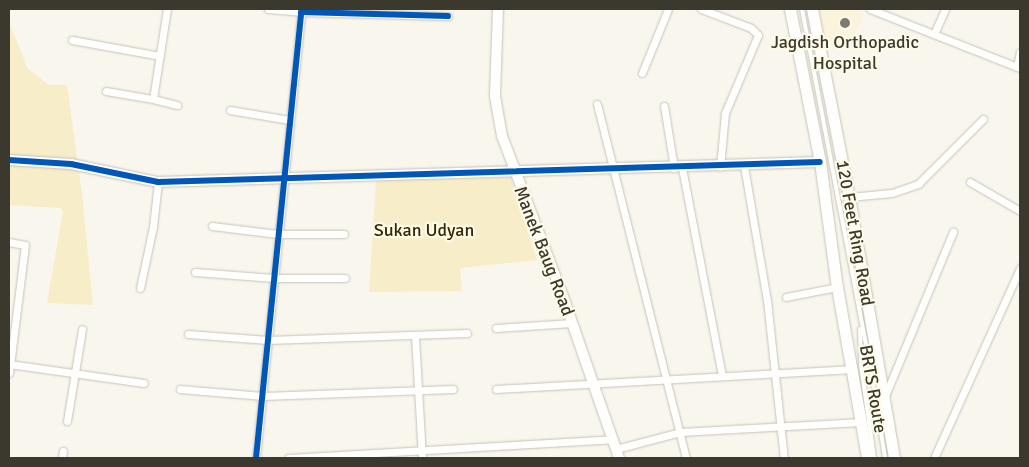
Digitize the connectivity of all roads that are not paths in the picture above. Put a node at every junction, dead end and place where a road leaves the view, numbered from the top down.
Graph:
1 (167, 9) edge
2 (268, 9) edge
3 (498, 9) edge
4 (668, 9) edge
5 (701, 9) edge
6 (790, 9) edge
7 (802, 9) edge
8 (812, 9) edge
9 (870, 9) edge
10 (945, 9) edge
11 (301, 12) junction
12 (398, 12) edge
13 (448, 16) dead end
14 (934, 34) junction
15 (72, 40) dead end
16 (1020, 52) edge
17 (160, 56) junction
18 (1018, 68) edge
19 (642, 72) dead end
20 (106, 91) dead end
21 (153, 99) junction
22 (597, 104) dead end
23 (176, 105) dead end
24 (664, 106) dead end
25 (230, 110) dead end
26 (983, 119) dead end
27 (289, 120) junction
28 (9, 160) edge
29 (820, 162) junction
30 (744, 166) junction
31 (720, 167) junction
32 (678, 168) junction
33 (613, 169) junction
34 (513, 170) junction
35 (284, 179) junction
36 (158, 182) junction
37 (970, 182) dead end
38 (849, 197) junction
39 (1020, 211) edge
40 (212, 226) dead end
41 (953, 232) dead end
42 (278, 234) junction
43 (344, 234) dead end
44 (9, 242) edge
45 (1020, 268) edge
46 (195, 272) dead end
47 (274, 278) junction
48 (345, 278) dead end
49 (836, 287) junction
50 (140, 288) dead end
51 (786, 297) dead end
52 (860, 321) junction
53 (572, 323) junction
54 (496, 328) dead end
55 (82, 329) dead end
56 (467, 333) dead end
57 (188, 334) dead end
58 (415, 336) junction
59 (268, 340) junction
60 (9, 364) edge
61 (852, 369) junction
62 (9, 373) edge
63 (72, 373) junction
64 (776, 373) junction
65 (722, 376) junction
66 (667, 379) junction
67 (594, 382) junction
68 (144, 383) dead end
69 (180, 388) dead end
70 (453, 389) dead end
71 (496, 389) dead end
72 (418, 391) junction
73 (263, 396) junction
74 (884, 399) junction
75 (66, 421) dead end
76 (861, 422) junction
77 (781, 427) junction
78 (680, 432) junction
79 (616, 449) edge
80 (422, 454) edge
81 (256, 458) edge
82 (288, 458) edge
83 (686, 458) edge
84 (784, 458) edge
85 (867, 458) edge
86 (874, 458) edge
87 (885, 458) edge
88 (894, 458) edge
89 (934, 458) edge

1 - 17 street
2 - 11 street
3 - 34 street, Manek Baug Road
4 - 19 street
5 - 31 street
6 - 29 main road, 120 Feet Ring Road
7 - 52 lane, BRTS Route
8 - 38 main road, 120 Feet Ring Road
9 - 14 street
10 - 14 street
11 - 12 street
11 - 27 street
12 - 13 street
14 - 18 street
15 - 17 street
16 - 18 street
17 - 21 street
20 - 21 street
21 - 23 street
22 - 33 street
24 - 32 street
25 - 27 street
26 - 38 street
27 - 35 street
28 - 36 street
29 - 30 street
29 - 49 main road, 120 Feet Ring Road
30 - 31 street
30 - 64 street
31 - 32 street
32 - 33 street
32 - 65 street
33 - 34 street
33 - 66 street
34 - 35 street
34 - 53 street, Manek Baug Road
35 - 36 street
35 - 42 street
36 - 50 street
37 - 39 street
38 - 74 main road, 120 Feet Ring Road
40 - 42 street
41 - 74 street
42 - 43 street
42 - 47 street
44 - 60 street
45 - 89 street
46 - 47 street
47 - 48 street
47 - 59 street
49 - 51 street
49 - 61 main road, 120 Feet Ring Road
52 - 86 lane, BRTS Route
52 - 87 lane, BRTS Route
53 - 54 street
53 - 67 street, Manek Baug Road
55 - 63 street
56 - 58 street
57 - 59 street
58 - 59 street
58 - 72 street
59 - 73 street
60 - 62 street
60 - 63 street
61 - 64 street
61 - 76 main road, 120 Feet Ring Road
63 - 68 street
63 - 75 street
64 - 65 street
64 - 77 street
65 - 66 street
66 - 67 street
66 - 78 street
67 - 71 street
67 - 79 street, Manek Baug Road
69 - 73 street
70 - 72 street
72 - 73 street
72 - 80 street
73 - 81 street
74 - 88 main road, 120 Feet Ring Road
76 - 77 street
76 - 85 main road, 120 Feet Ring Road
77 - 78 street
77 - 84 street
78 - 79 street
78 - 83 street
79 - 80 street
80 - 82 street

